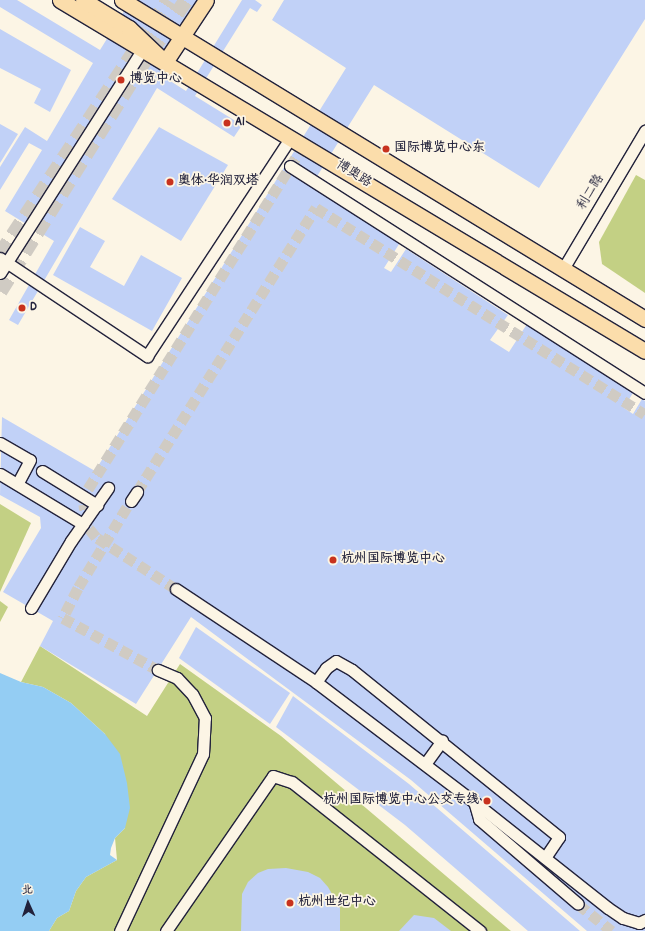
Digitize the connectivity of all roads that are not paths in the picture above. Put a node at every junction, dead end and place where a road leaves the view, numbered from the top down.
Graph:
1 (60, 0) edge
2 (83, 0) edge
3 (122, 0) edge
4 (206, 0) edge
5 (145, 6) edge
6 (125, 33) junction
7 (181, 37) junction
8 (142, 50) junction
9 (164, 62) junction
10 (645, 131) edge
11 (291, 137) junction
12 (290, 166) dead end
13 (4, 260) edge
14 (564, 269) junction
15 (0, 273) edge
16 (645, 320) edge
17 (645, 351) edge
18 (645, 393) edge
19 (0, 443) edge
20 (42, 471) dead end
21 (0, 474) edge
22 (17, 484) junction
23 (108, 488) dead end
24 (96, 505) junction
25 (83, 524) junction
26 (176, 589) tunnel mouth
27 (31, 608) dead end
28 (158, 670) tunnel mouth
29 (316, 682) junction
30 (442, 741) junction
31 (425, 764) junction
32 (474, 801) junction
33 (545, 858) junction
34 (578, 904) tunnel mouth
35 (645, 920) edge
36 (120, 931) edge
37 (166, 931) edge
38 (480, 931) edge

1 - 6 main road, 博奥路
2 - 6 main road
3 - 5 main road
4 - 7 main road
5 - 6 main road
5 - 7 main road
6 - 8 main road, 博奥路
6 - 9 main road
7 - 9 main road
7 - 14 main road
8 - 9 main road, 博奥路
8 - 13 street
9 - 11 main road, 博奥路
10 - 14 street, 利二路
11 - 13 street
11 - 17 main road, 博奥路
12 - 18 street
13 - 15 street
14 - 16 main road
19 - 22 street
20 - 24 street
21 - 22 street
22 - 25 street
23 - 24 street
24 - 25 street
25 - 27 street
26 - 29 street
28 - 36 street
29 - 30 street
29 - 31 street
30 - 31 street
30 - 33 street
31 - 32 street
32 - 33 street
32 - 34 street
33 - 35 street
37 - 38 street

